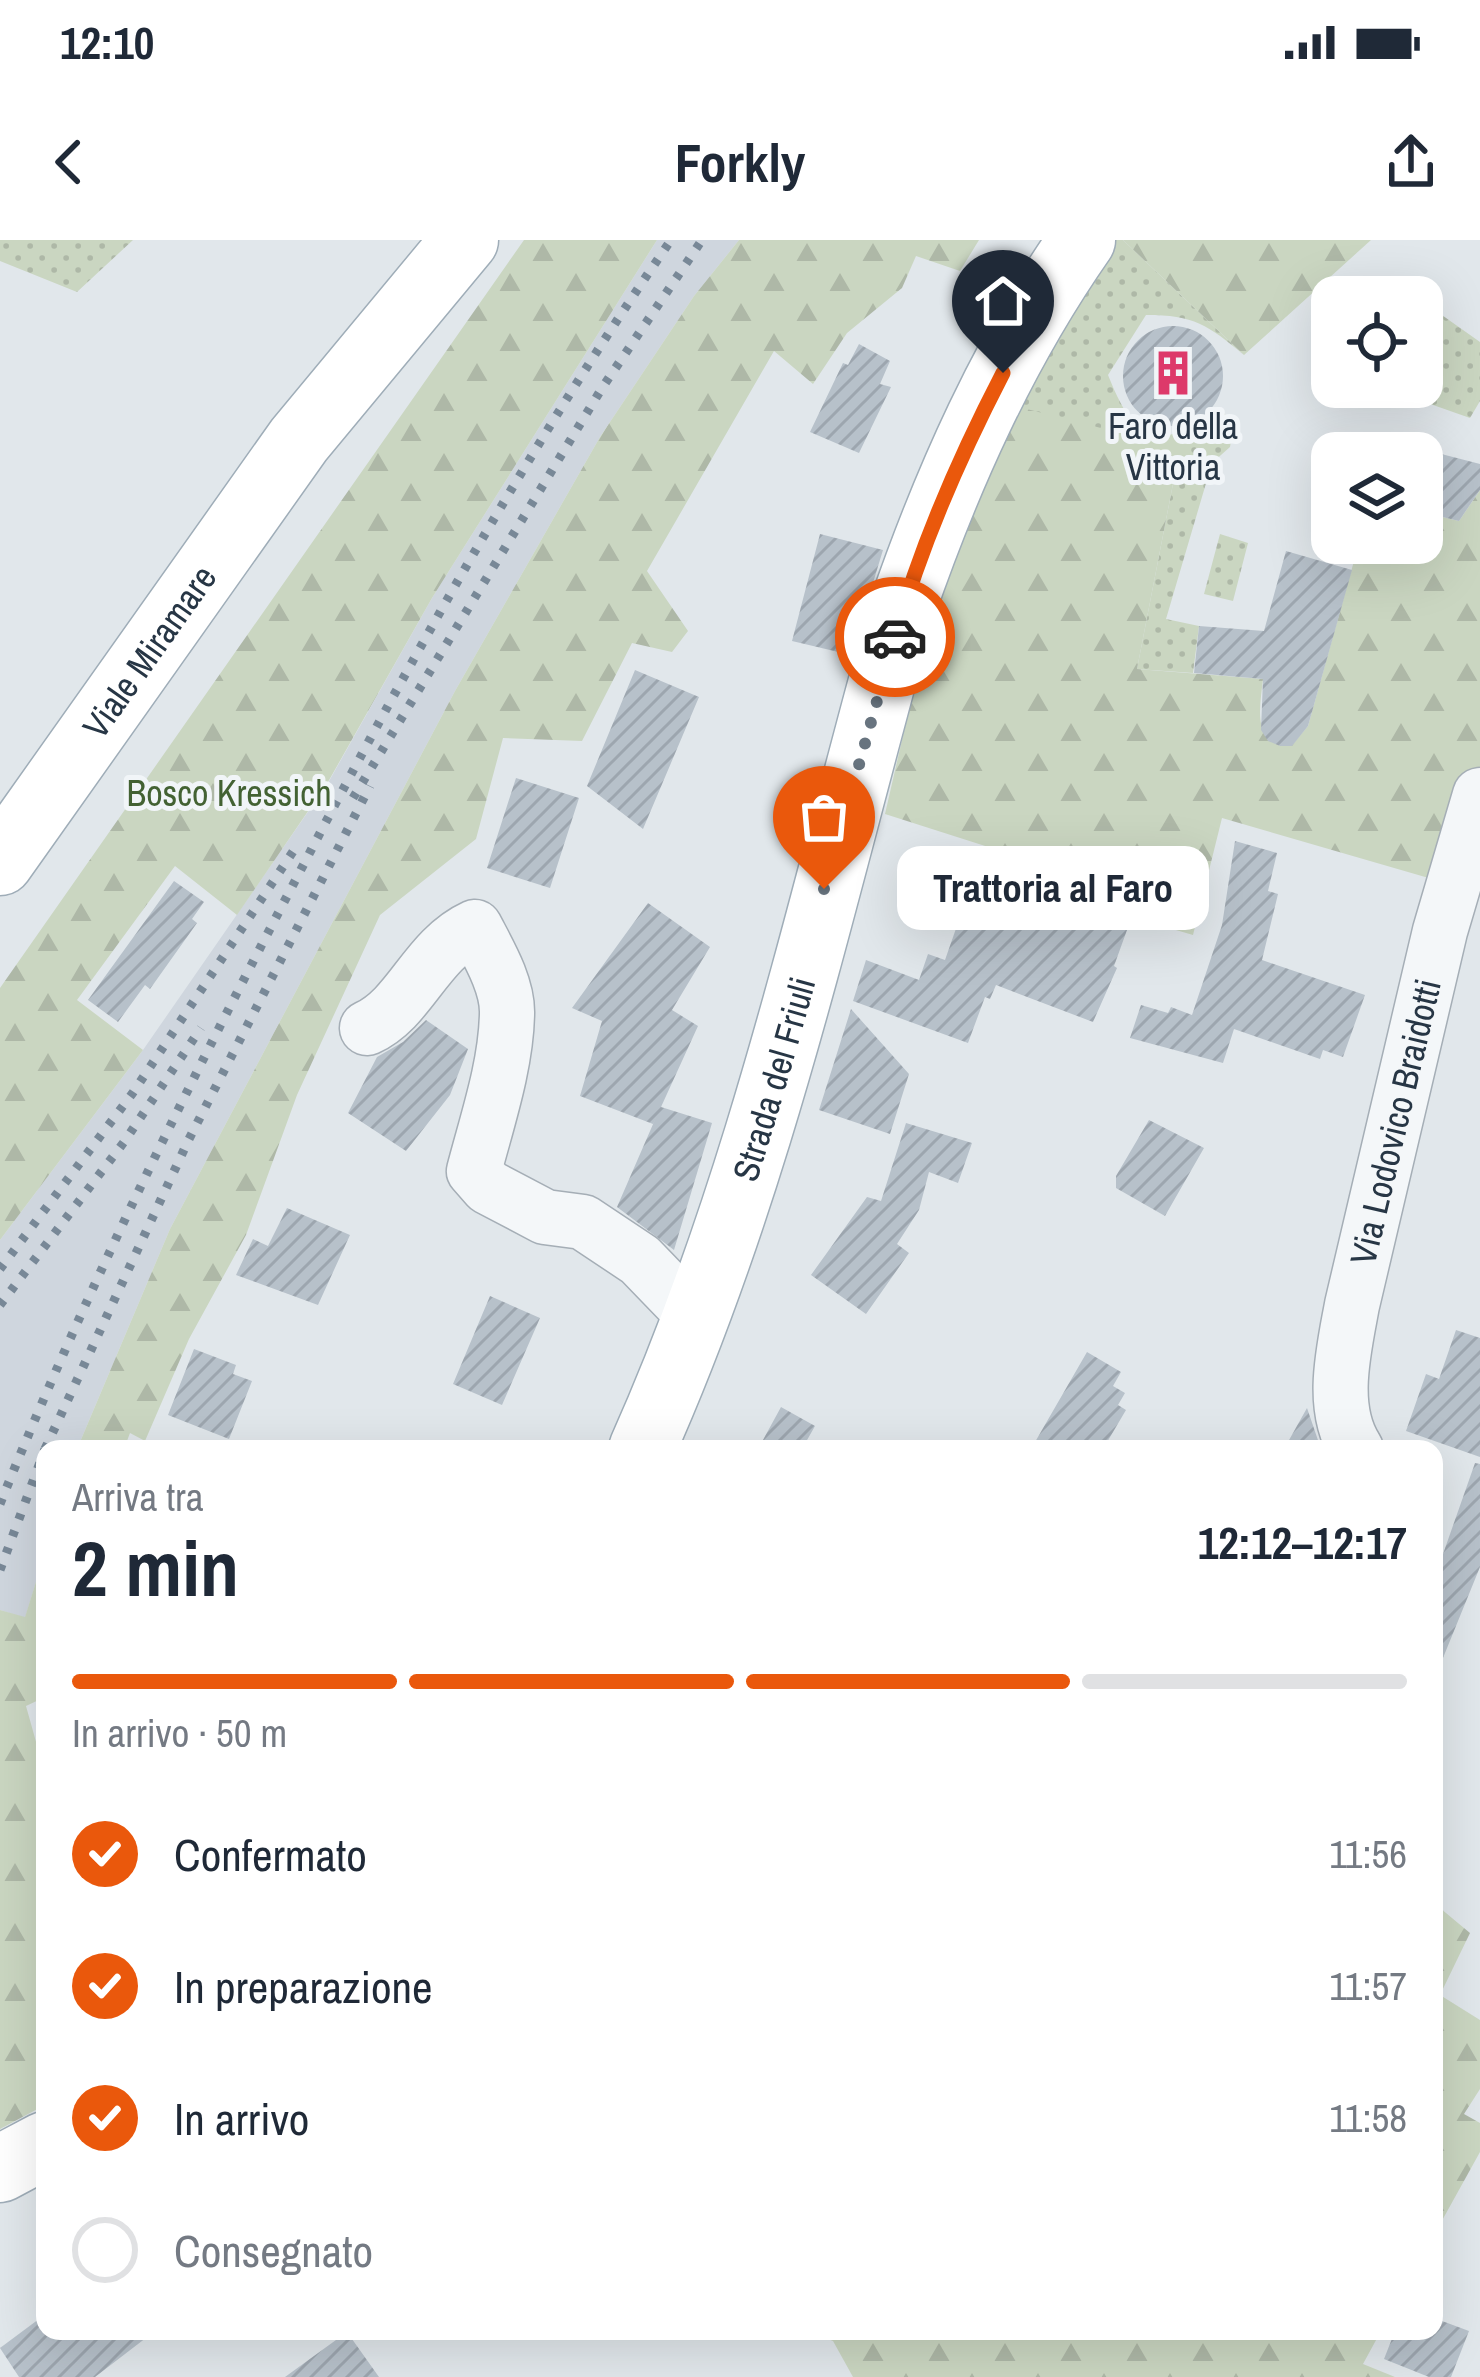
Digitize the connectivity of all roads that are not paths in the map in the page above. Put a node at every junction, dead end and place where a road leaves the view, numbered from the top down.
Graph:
1 (419, 240) edge
2 (465, 240) edge
3 (1082, 240) edge
4 (299, 440) junction
5 (1480, 795) edge
6 (0, 862) edge
7 (368, 1028) dead end
8 (696, 1318) junction
9 (646, 1440) edge
10 (1350, 1440) edge
11 (36, 2149) edge
12 (0, 2169) edge

1 - 4 main road, Viale Miramare
2 - 4 main road, Viale Miramare
3 - 8 main road, Strada del Friuli
4 - 6 main road, Viale Miramare
5 - 10 street, Via Lodovico Braidotti
7 - 8 street
8 - 9 main road, Strada del Friuli
11 - 12 main road

